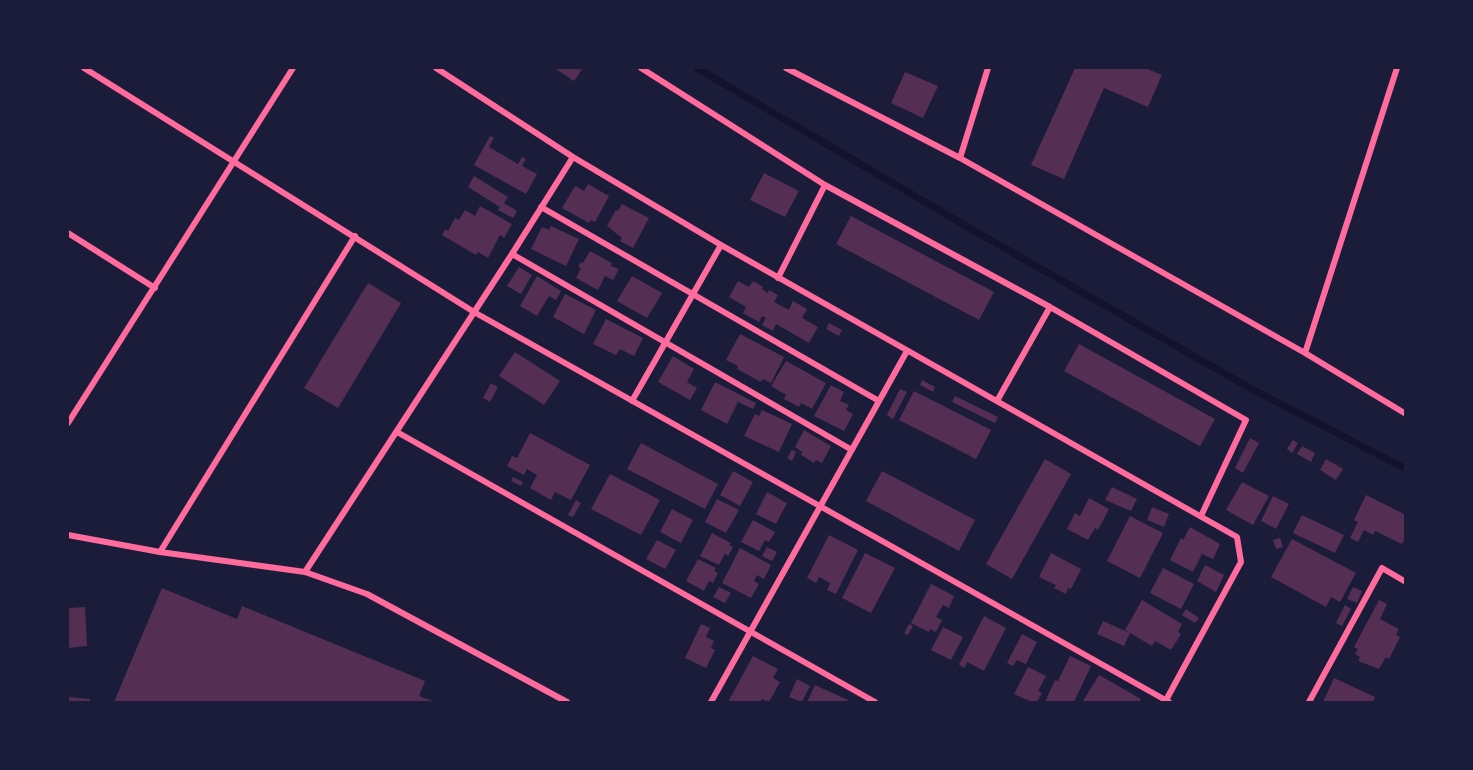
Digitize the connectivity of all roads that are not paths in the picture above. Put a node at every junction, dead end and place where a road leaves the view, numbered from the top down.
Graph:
1 (84, 68) edge
2 (293, 68) edge
3 (436, 68) edge
4 (641, 68) edge
5 (786, 68) edge
6 (988, 68) edge
7 (1397, 68) edge
8 (573, 156) junction
9 (960, 158) junction
10 (235, 160) junction
11 (825, 184) junction
12 (541, 207) junction
13 (68, 233) edge
14 (355, 236) junction
15 (721, 245) junction
16 (512, 254) junction
17 (778, 278) junction
18 (155, 288) junction
19 (692, 294) junction
20 (1050, 307) junction
21 (474, 312) junction
22 (664, 342) junction
23 (907, 351) junction
24 (1305, 353) junction
25 (632, 401) junction
26 (879, 401) junction
27 (997, 401) junction
28 (1406, 414) edge
29 (68, 423) edge
30 (397, 432) junction
31 (852, 450) junction
32 (821, 506) junction
33 (1201, 516) junction
34 (68, 536) edge
35 (160, 552) junction
36 (305, 572) junction
37 (1406, 582) edge
38 (750, 633) junction
39 (567, 702) edge
40 (711, 702) edge
41 (875, 702) edge
42 (1166, 702) edge
43 (1309, 702) edge

1 - 10 street
2 - 10 street
3 - 8 street
4 - 11 street
5 - 9 street
6 - 9 street
7 - 24 street
8 - 12 street
8 - 15 street
9 - 24 street
10 - 14 street
10 - 18 street
11 - 17 street
11 - 20 street
12 - 16 street
12 - 19 street
13 - 18 street
14 - 21 street
14 - 35 street
15 - 17 street
15 - 19 street
16 - 21 street
16 - 22 street
17 - 23 street
18 - 29 street
19 - 22 street
19 - 26 street
20 - 27 street
20 - 33 street
21 - 25 street
21 - 30 street
22 - 25 street
22 - 31 street
23 - 26 street
23 - 27 street
24 - 28 street
25 - 32 street
26 - 31 street
27 - 33 street
30 - 36 street
30 - 38 street
31 - 32 street
32 - 38 street
32 - 42 street
33 - 42 street
34 - 35 street
35 - 36 street
36 - 39 street
37 - 43 street
38 - 40 street
38 - 41 street

